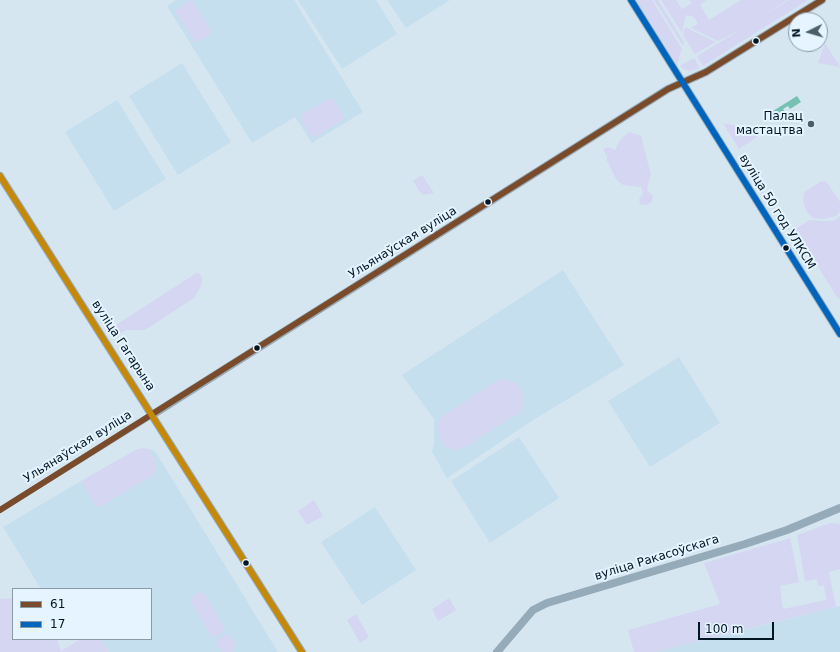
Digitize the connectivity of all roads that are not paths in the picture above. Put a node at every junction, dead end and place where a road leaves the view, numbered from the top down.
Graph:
1 (631, 0) edge
2 (822, 0) edge
3 (683, 83) junction
4 (0, 176) edge
5 (840, 334) edge
6 (152, 415) junction
7 (840, 508) edge
8 (0, 510) edge
9 (302, 652) edge
10 (497, 652) edge

1 - 3 main road, вуліца 50 год УЛКСМ
2 - 3 main road, Ульянаўская вуліца
3 - 5 main road, вуліца 50 год УЛКСМ
3 - 6 main road, Ульянаўская вуліца
4 - 6 main road, вуліца Гагарына
6 - 8 street, Ульянаўская вуліца
6 - 9 main road, вуліца Гагарына
7 - 10 main road, вуліца Ракасоўскага

